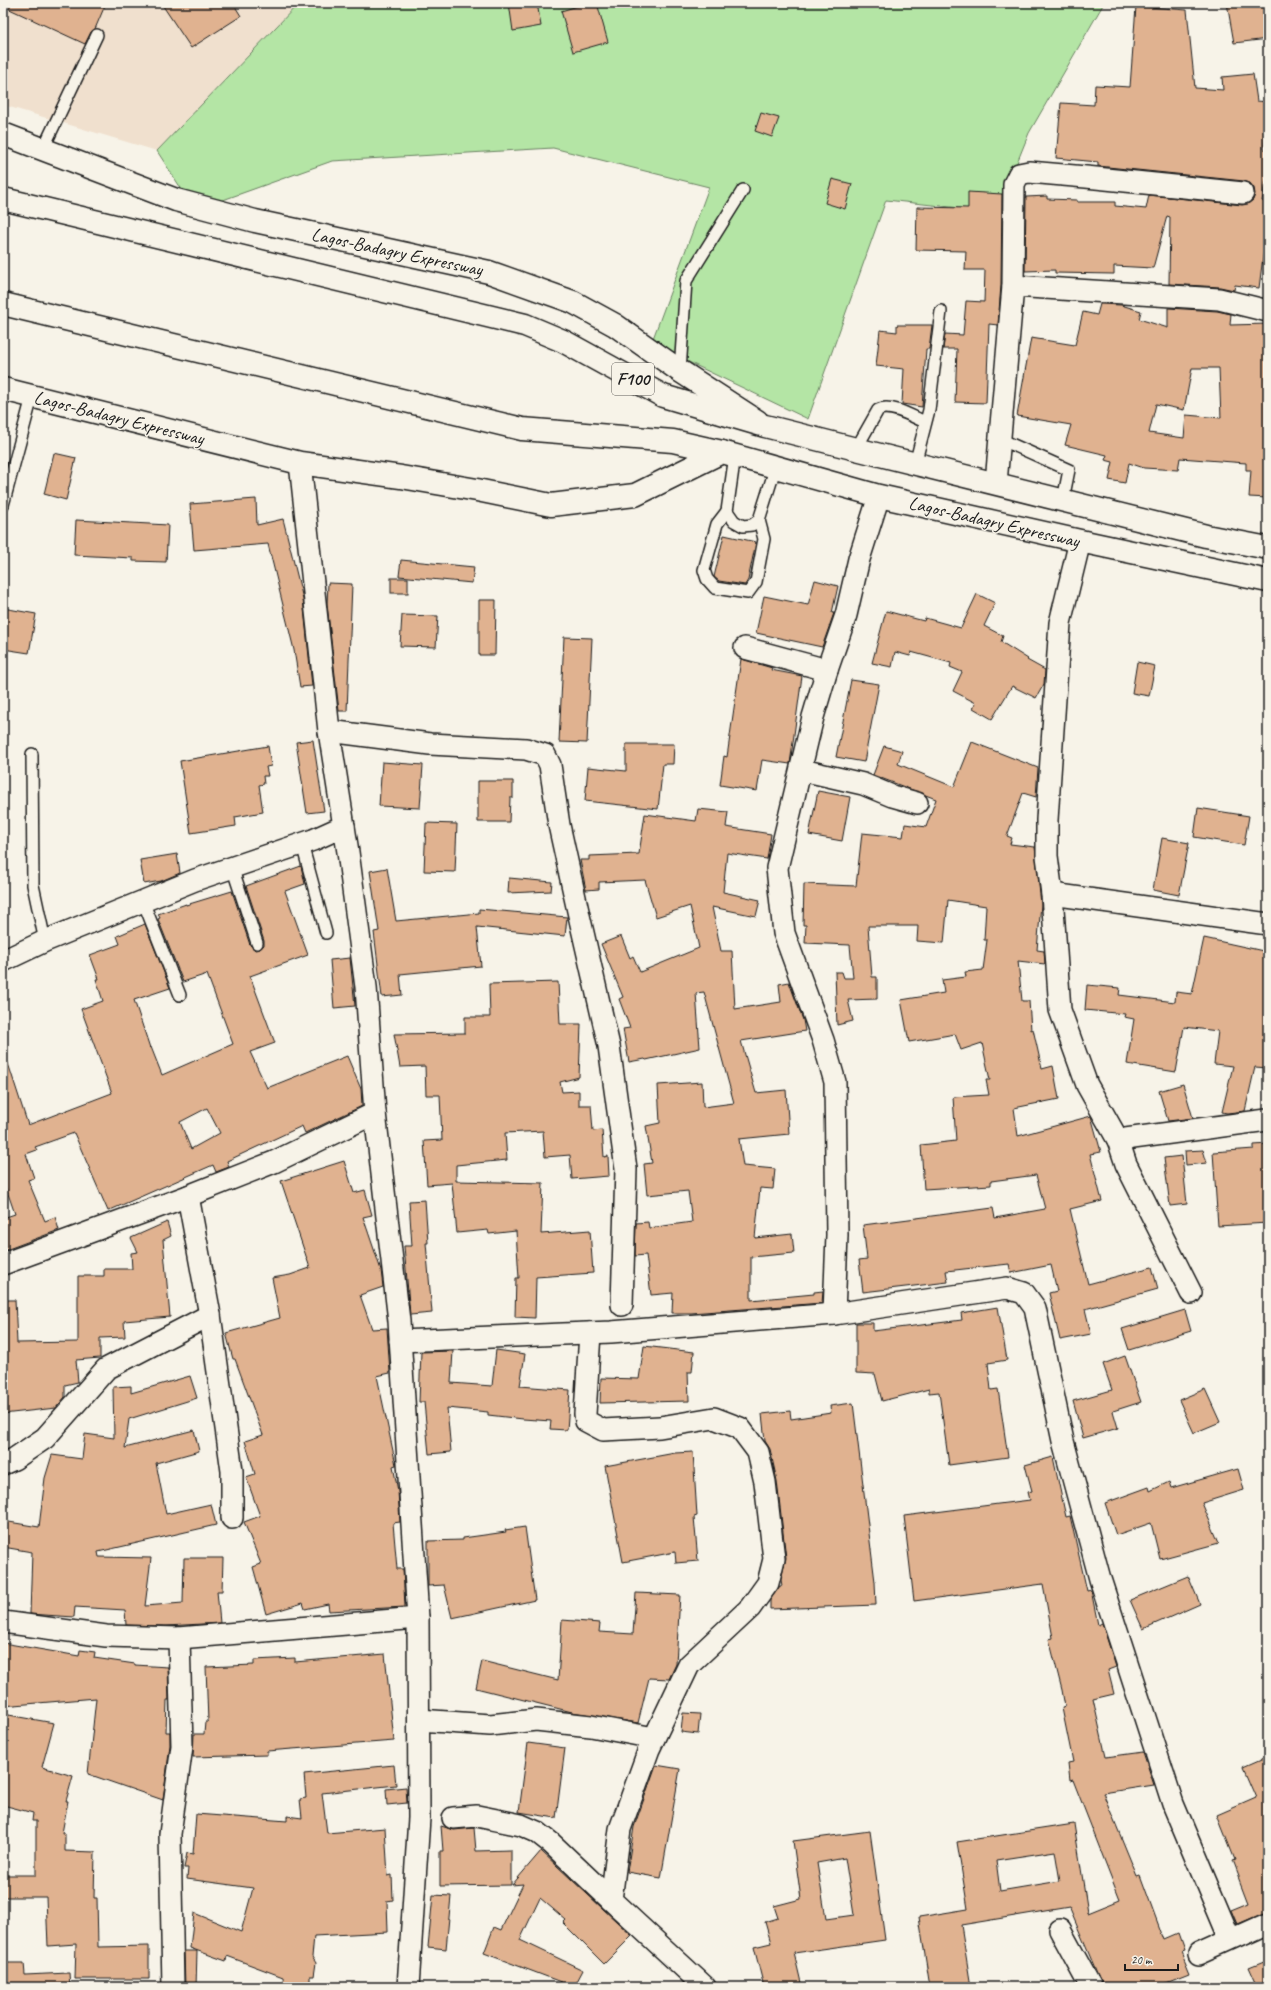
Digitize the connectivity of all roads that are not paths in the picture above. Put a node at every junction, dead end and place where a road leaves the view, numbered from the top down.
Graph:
1 (97, 35) dead end
2 (3, 134) edge
3 (43, 149) junction
4 (743, 190) dead end
5 (1242, 193) dead end
6 (3, 199) edge
7 (1013, 286) junction
8 (3, 304) edge
9 (1268, 310) edge
10 (941, 311) dead end
11 (680, 371) junction
12 (3, 389) edge
13 (32, 396) junction
14 (925, 422) junction
15 (764, 426) junction
16 (1000, 439) junction
17 (856, 449) junction
18 (728, 454) junction
19 (300, 463) junction
20 (916, 464) junction
21 (776, 466) junction
22 (996, 483) junction
23 (879, 496) junction
24 (1063, 500) junction
25 (3, 505) edge
26 (727, 511) junction
27 (759, 520) junction
28 (1080, 541) junction
29 (1268, 548) edge
30 (1268, 581) edge
31 (746, 648) dead end
32 (828, 670) junction
33 (329, 731) junction
34 (32, 754) dead end
35 (802, 770) junction
36 (917, 803) dead end
37 (344, 826) junction
38 (302, 844) junction
39 (232, 866) junction
40 (1052, 894) junction
41 (143, 901) junction
42 (1268, 924) edge
43 (326, 932) dead end
44 (46, 941) junction
45 (257, 943) dead end
46 (3, 961) edge
47 (180, 995) dead end
48 (375, 1113) junction
49 (1268, 1120) edge
50 (1118, 1140) junction
51 (188, 1196) junction
52 (3, 1264) edge
53 (1191, 1293) dead end
54 (622, 1305) dead end
55 (834, 1314) junction
56 (210, 1315) junction
57 (590, 1333) junction
58 (400, 1341) junction
59 (3, 1464) edge
60 (232, 1518) dead end
61 (418, 1618) junction
62 (3, 1622) edge
63 (179, 1638) junction
64 (419, 1720) junction
65 (654, 1738) junction
66 (453, 1818) dead end
67 (611, 1900) junction
68 (1268, 1923) edge
69 (1060, 1930) dead end
70 (1230, 1939) junction
71 (1198, 1954) dead end
72 (173, 1987) edge
73 (408, 1987) edge
74 (705, 1987) edge
75 (1091, 1987) edge

1 - 3 lane
2 - 3 main road, Lagos-Badagry Expressway
3 - 11 main road, Lagos-Badagry Expressway
4 - 11 lane
5 - 7 street
6 - 15 main road, Lagos-Badagry Expressway / F100
7 - 9 street
7 - 16 street
8 - 18 main road, Lagos-Badagry Expressway
10 - 14 lane
11 - 15 main road, Lagos-Badagry Expressway
12 - 13 main road, Lagos-Badagry Expressway
13 - 19 main road, Lagos-Badagry Expressway
13 - 25 lane
14 - 17 lane
14 - 20 lane
15 - 17 main road, Lagos-Badagry Expressway / F100
16 - 22 street
16 - 24 lane
17 - 20 main road, Lagos-Badagry Expressway / F100
18 - 19 main road, Lagos-Badagry Expressway
18 - 21 main road, Lagos-Badagry Expressway
18 - 26 lane
19 - 33 street
20 - 22 main road, Lagos-Badagry Expressway / F100
21 - 23 main road, Lagos-Badagry Expressway
21 - 27 lane
22 - 24 main road, Lagos-Badagry Expressway / F100
23 - 28 main road, Lagos-Badagry Expressway
23 - 32 street
24 - 29 main road, Lagos-Badagry Expressway / F100
26 - 27 lane
26 - 27 lane
28 - 30 main road, Lagos-Badagry Expressway
28 - 40 street
31 - 32 street
32 - 35 street
33 - 37 street
33 - 54 street
34 - 44 lane
35 - 36 street
35 - 55 street
37 - 38 street
37 - 48 street
38 - 39 street
38 - 43 lane
39 - 41 street
39 - 45 lane
40 - 42 street
40 - 50 street
41 - 44 street
41 - 47 lane
44 - 46 street
48 - 51 street
48 - 58 street
49 - 50 street
50 - 53 street
51 - 52 street
51 - 56 street
55 - 57 street
55 - 70 street
56 - 59 street
56 - 60 street
57 - 58 street
57 - 65 street
58 - 61 street
61 - 63 street
61 - 64 street
62 - 63 street
63 - 72 street
64 - 65 street
64 - 73 street
65 - 67 street
66 - 67 street
67 - 74 street
68 - 70 street
69 - 75 street
70 - 71 street

